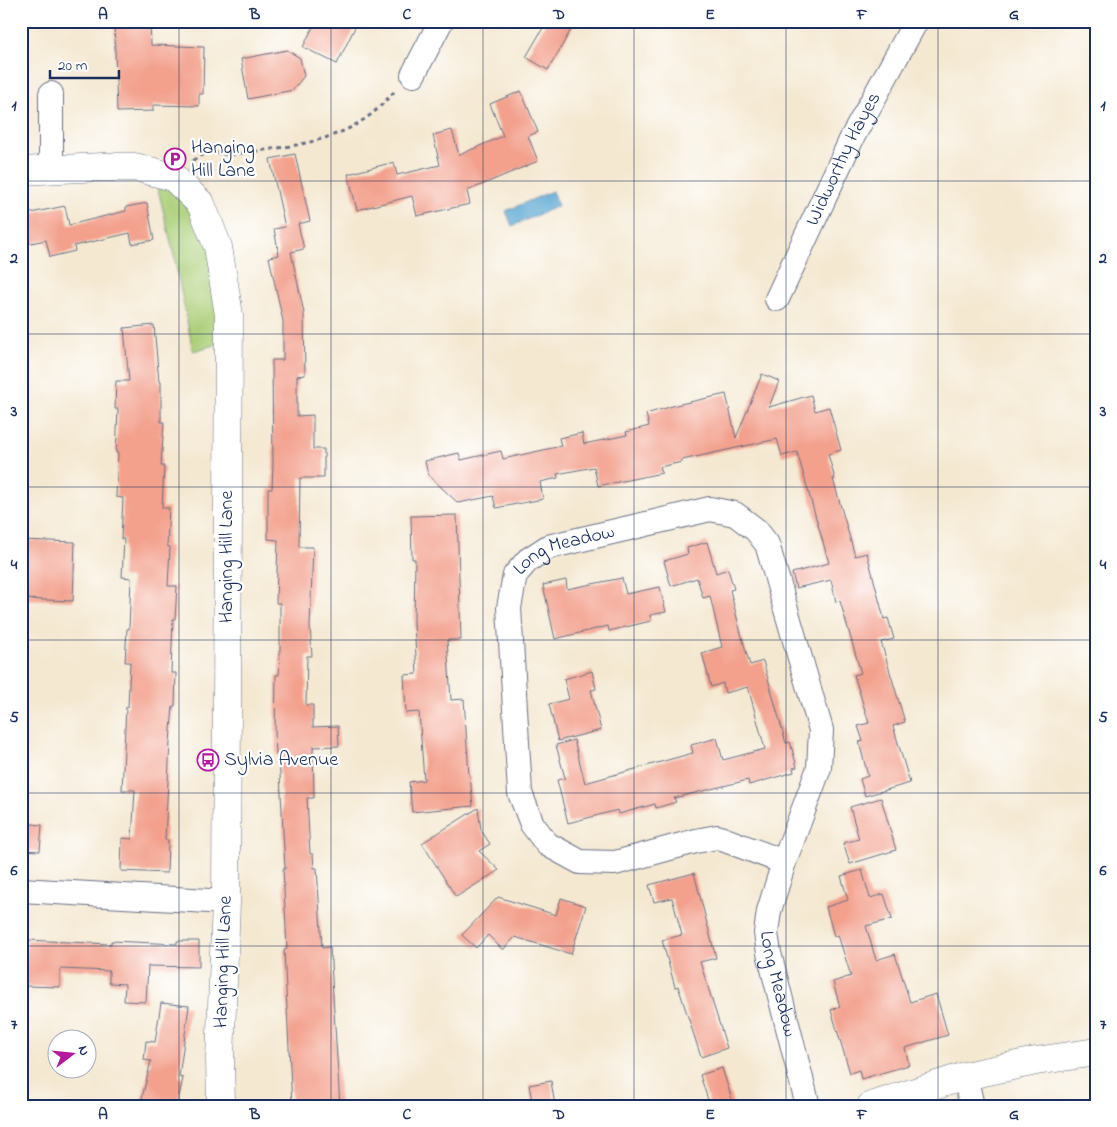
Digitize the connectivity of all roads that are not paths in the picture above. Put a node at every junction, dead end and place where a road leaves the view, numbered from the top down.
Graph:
1 (441, 21) edge
2 (916, 21) edge
3 (413, 75) road end
4 (51, 94) dead end
5 (51, 169) junction
6 (21, 171) edge
7 (777, 299) dead end
8 (784, 862) junction
9 (21, 890) edge
10 (226, 902) junction
11 (1096, 1052) edge
12 (964, 1076) junction
13 (221, 1106) edge
14 (808, 1106) edge
15 (871, 1106) edge
16 (972, 1106) edge

1 - 3 street
2 - 7 street, Widworthy Hayes
4 - 5 street
5 - 6 street, Hanging Hill Lane
5 - 10 street, Hanging Hill Lane
8 - 8 street, Long Meadow
8 - 14 street, Long Meadow
9 - 10 street
10 - 13 street, Hanging Hill Lane
11 - 12 street
12 - 15 street
12 - 16 street

